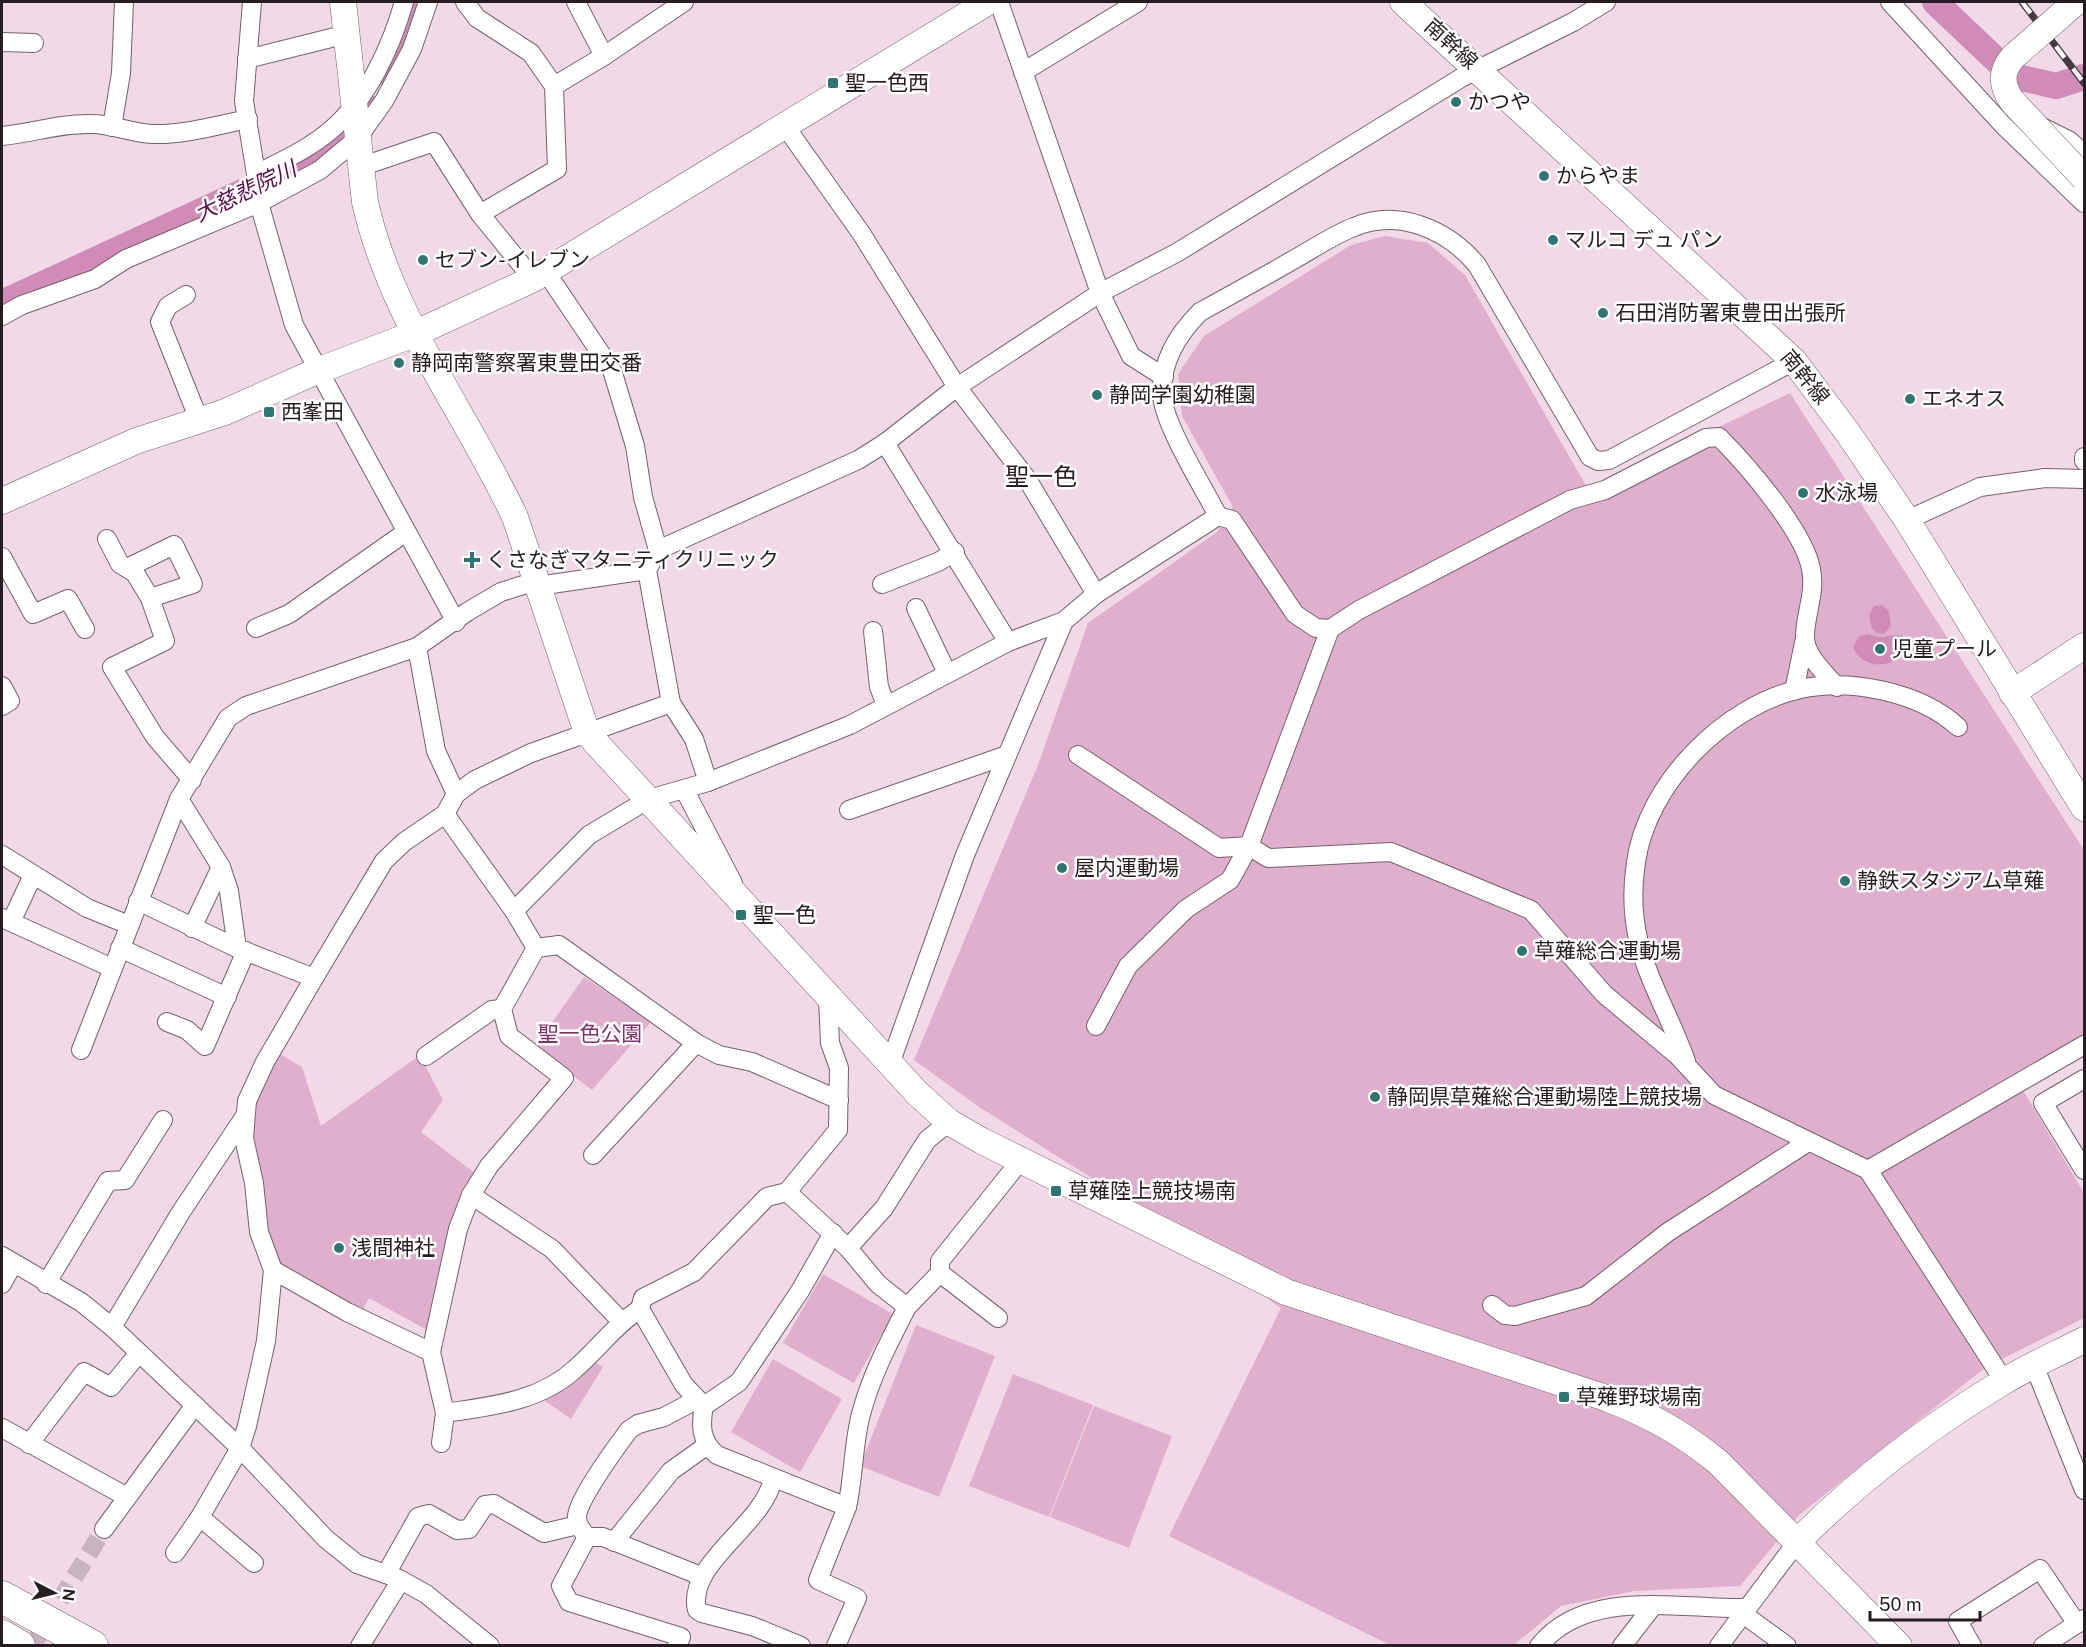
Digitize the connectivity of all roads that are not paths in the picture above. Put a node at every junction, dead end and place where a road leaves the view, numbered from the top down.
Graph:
1 (124, 2) edge
2 (252, 2) edge
3 (343, 2) edge
4 (404, 2) edge
5 (428, 2) edge
6 (465, 2) edge
7 (576, 2) edge
8 (684, 2) edge
9 (987, 2) edge
10 (999, 2) edge
11 (1138, 2) edge
12 (1403, 2) edge
13 (1606, 2) edge
14 (1890, 2) edge
15 (2076, 2) edge
16 (347, 34) junction
17 (2, 42) edge
18 (34, 43) dead end
19 (604, 56) junction
20 (247, 59) junction
21 (1479, 69) junction
22 (1023, 72) junction
23 (554, 86) junction
24 (1971, 91) junction
25 (354, 104) junction
26 (248, 118) junction
27 (784, 126) junction
28 (112, 127) junction
29 (2049, 130) junction
30 (2, 136) edge
31 (357, 139) junction
32 (2031, 152) junction
33 (2085, 154) edge
34 (360, 168) junction
35 (256, 174) junction
36 (2085, 177) edge
37 (2085, 202) edge
38 (260, 203) junction
39 (480, 214) junction
40 (540, 276) junction
41 (1100, 293) junction
42 (186, 295) dead end
43 (2, 316) edge
44 (414, 334) junction
45 (1794, 361) junction
46 (317, 371) junction
47 (1164, 377) junction
48 (957, 387) junction
49 (199, 420) junction
50 (885, 443) junction
51 (2085, 479) edge
52 (2, 501) edge
53 (1218, 516) junction
54 (1907, 520) junction
55 (406, 532) junction
56 (107, 539) dead end
57 (658, 550) junction
58 (955, 552) junction
59 (2, 557) edge
60 (127, 568) junction
61 (647, 570) junction
62 (537, 583) junction
63 (882, 584) dead end
64 (1096, 594) junction
65 (150, 598) junction
66 (916, 608) dead end
67 (1064, 621) junction
68 (456, 622) junction
69 (256, 628) dead end
70 (85, 629) dead end
71 (1330, 629) junction
72 (873, 631) dead end
73 (1805, 638) junction
74 (1008, 642) junction
75 (2085, 646) edge
76 (417, 647) junction
77 (947, 673) junction
78 (2, 686) edge
79 (1837, 687) junction
80 (1794, 691) junction
81 (2012, 693) junction
82 (671, 703) junction
83 (886, 705) junction
84 (2, 706) edge
85 (1958, 727) dead end
86 (587, 733) junction
87 (1007, 755) junction
88 (1078, 755) dead end
89 (192, 780) junction
90 (708, 782) junction
91 (684, 789) junction
92 (456, 794) junction
93 (179, 799) junction
94 (649, 799) junction
95 (2085, 808) edge
96 (849, 810) dead end
97 (445, 813) junction
98 (1249, 846) junction
99 (2, 855) edge
100 (221, 867) junction
101 (33, 875) junction
102 (735, 894) junction
103 (138, 901) junction
104 (514, 911) junction
105 (6, 920) edge
106 (129, 925) junction
107 (192, 928) junction
108 (120, 948) junction
109 (536, 948) junction
110 (242, 949) junction
111 (112, 968) junction
112 (314, 978) junction
113 (227, 997) junction
114 (828, 999) junction
115 (502, 1009) junction
116 (167, 1022) dead end
117 (1096, 1026) dead end
118 (696, 1043) junction
119 (2085, 1045) edge
120 (81, 1050) dead end
121 (426, 1056) dead end
122 (890, 1064) junction
123 (1688, 1066) junction
124 (2085, 1079) edge
125 (839, 1100) junction
126 (244, 1116) junction
127 (164, 1120) dead end
128 (949, 1122) junction
129 (1808, 1142) junction
130 (593, 1155) dead end
131 (1021, 1160) junction
132 (1868, 1170) junction
133 (2085, 1170) edge
134 (787, 1192) junction
135 (471, 1195) junction
136 (832, 1233) junction
137 (848, 1248) junction
138 (7, 1260) edge
139 (273, 1270) junction
140 (940, 1273) junction
141 (2, 1284) edge
142 (46, 1284) junction
143 (1492, 1305) dead end
144 (907, 1307) junction
145 (640, 1309) junction
146 (998, 1318) dead end
147 (621, 1321) junction
148 (112, 1327) junction
149 (2085, 1340) edge
150 (431, 1352) junction
151 (138, 1354) junction
152 (2034, 1365) junction
153 (2004, 1381) junction
154 (700, 1403) junction
155 (195, 1405) junction
156 (445, 1413) junction
157 (2, 1428) edge
158 (441, 1443) dead end
159 (29, 1444) junction
160 (706, 1446) junction
161 (240, 1448) junction
162 (773, 1479) junction
163 (2085, 1490) edge
164 (127, 1497) junction
165 (847, 1507) junction
166 (200, 1517) junction
167 (104, 1529) tunnel mouth
168 (583, 1531) junction
169 (614, 1542) junction
170 (1797, 1542) junction
171 (175, 1553) dead end
172 (254, 1563) dead end
173 (701, 1576) junction
174 (393, 1577) junction
175 (2, 1597) edge
176 (1653, 1606) junction
177 (1746, 1611) junction
178 (2081, 1621) edge
179 (2, 1636) edge
180 (19, 1646) edge
181 (92, 1646) edge
182 (360, 1646) edge
183 (490, 1646) edge
184 (676, 1646) edge
185 (801, 1646) edge
186 (836, 1646) edge
187 (1539, 1646) edge
188 (1622, 1646) edge
189 (1719, 1646) edge
190 (1787, 1646) edge
191 (1899, 1646) edge
192 (1972, 1646) edge
193 (2043, 1646) edge

1 - 28 street
2 - 20 street
3 - 16 street
4 - 25 street
5 - 31 street
6 - 23 street
7 - 19 street
8 - 19 street
9 - 27 street
10 - 22 street
11 - 22 street
12 - 21 street, 南幹線
13 - 21 street
14 - 24 street
15 - 36 street, bridge
16 - 20 street
16 - 25 street
17 - 18 street
19 - 23 street
20 - 26 street
21 - 41 street
21 - 45 street, 南幹線
22 - 41 street
23 - 39 street
24 - 29 street
24 - 32 street
25 - 31 street
25 - 35 street
26 - 28 street
26 - 35 street
27 - 40 street
27 - 48 street
28 - 30 street
29 - 32 street
29 - 33 street
31 - 34 street
31 - 38 street
32 - 37 street
34 - 39 street
34 - 44 street
35 - 38 street
38 - 43 street
38 - 46 street
39 - 40 street
40 - 44 street
40 - 57 street
41 - 47 street
41 - 48 street
42 - 49 street
44 - 46 street
44 - 62 street
45 - 47 street
45 - 54 street, 南幹線
46 - 49 street
46 - 55 street
47 - 53 street
48 - 50 street
48 - 64 street
49 - 52 street
50 - 57 street
50 - 58 street
51 - 54 street
53 - 64 street
53 - 71 street
54 - 81 street, 南幹線
55 - 68 street
55 - 69 street
56 - 60 street
57 - 61 street
58 - 63 street
58 - 74 street
59 - 70 street
60 - 65 street
60 - 65 street
61 - 62 street
61 - 82 street
62 - 68 street
62 - 86 street
64 - 67 street
65 - 89 street
66 - 77 street
67 - 74 street
67 - 87 street
68 - 76 street
71 - 73 street
71 - 98 street
72 - 83 street
73 - 79 street
73 - 80 street
74 - 77 street
75 - 81 street
76 - 89 street
76 - 92 street
77 - 83 street
78 - 84 street
79 - 80 street
79 - 85 street
80 - 123 street
81 - 95 street, 南幹線
82 - 86 street
82 - 90 street
83 - 90 street
86 - 92 street
86 - 94 street
87 - 96 street
87 - 122 street
88 - 98 street
89 - 93 street
90 - 91 street
91 - 94 street
91 - 102 street
92 - 97 street
93 - 100 street
93 - 103 street
94 - 102 street
94 - 104 street
97 - 104 street
97 - 112 street
98 - 117 street
98 - 123 street
99 - 101 street
100 - 107 street
100 - 110 street
101 - 105 street
101 - 106 street
102 - 114 street
103 - 106 street
103 - 107 street
104 - 109 street
105 - 111 street
106 - 108 street
107 - 110 street
108 - 111 street
108 - 113 street
109 - 115 street
109 - 118 street
110 - 112 street
110 - 113 street
111 - 120 street
112 - 126 street
113 - 116 street
114 - 122 street
114 - 125 street
115 - 121 street
115 - 135 street
118 - 125 street
118 - 130 street
119 - 132 street
122 - 128 street
123 - 129 street
124 - 133 street
125 - 134 street
126 - 139 street
126 - 148 street
127 - 142 street
128 - 131 street
128 - 137 street
129 - 132 street
129 - 143 street
131 - 140 street
131 - 170 street
132 - 153 street
134 - 136 street
134 - 145 street
135 - 147 street
135 - 150 street
136 - 137 street
136 - 154 street
137 - 144 street
138 - 141 street
138 - 142 street
139 - 150 street
139 - 161 street
140 - 144 street
140 - 146 street
142 - 148 street
144 - 165 street
145 - 147 street
145 - 154 street
147 - 156 street
148 - 151 street
149 - 152 street
150 - 156 street
151 - 155 street
151 - 159 street
152 - 153 street
152 - 163 street
153 - 170 street
154 - 160 street
154 - 168 street
155 - 161 street
155 - 164 street
156 - 158 street
157 - 159 street
159 - 164 street
160 - 162 street
160 - 169 street
161 - 166 street
161 - 174 street
162 - 165 street
162 - 173 street
164 - 167 street
165 - 186 street
166 - 171 street
166 - 172 street
168 - 169 street
168 - 174 street
168 - 184 street
169 - 173 street
170 - 177 street
170 - 191 street
173 - 185 street
174 - 182 street
174 - 183 street
175 - 181 highway
176 - 177 street
176 - 187 street
176 - 188 street
177 - 189 street
177 - 190 street
178 - 192 street
178 - 193 street
179 - 180 highway

